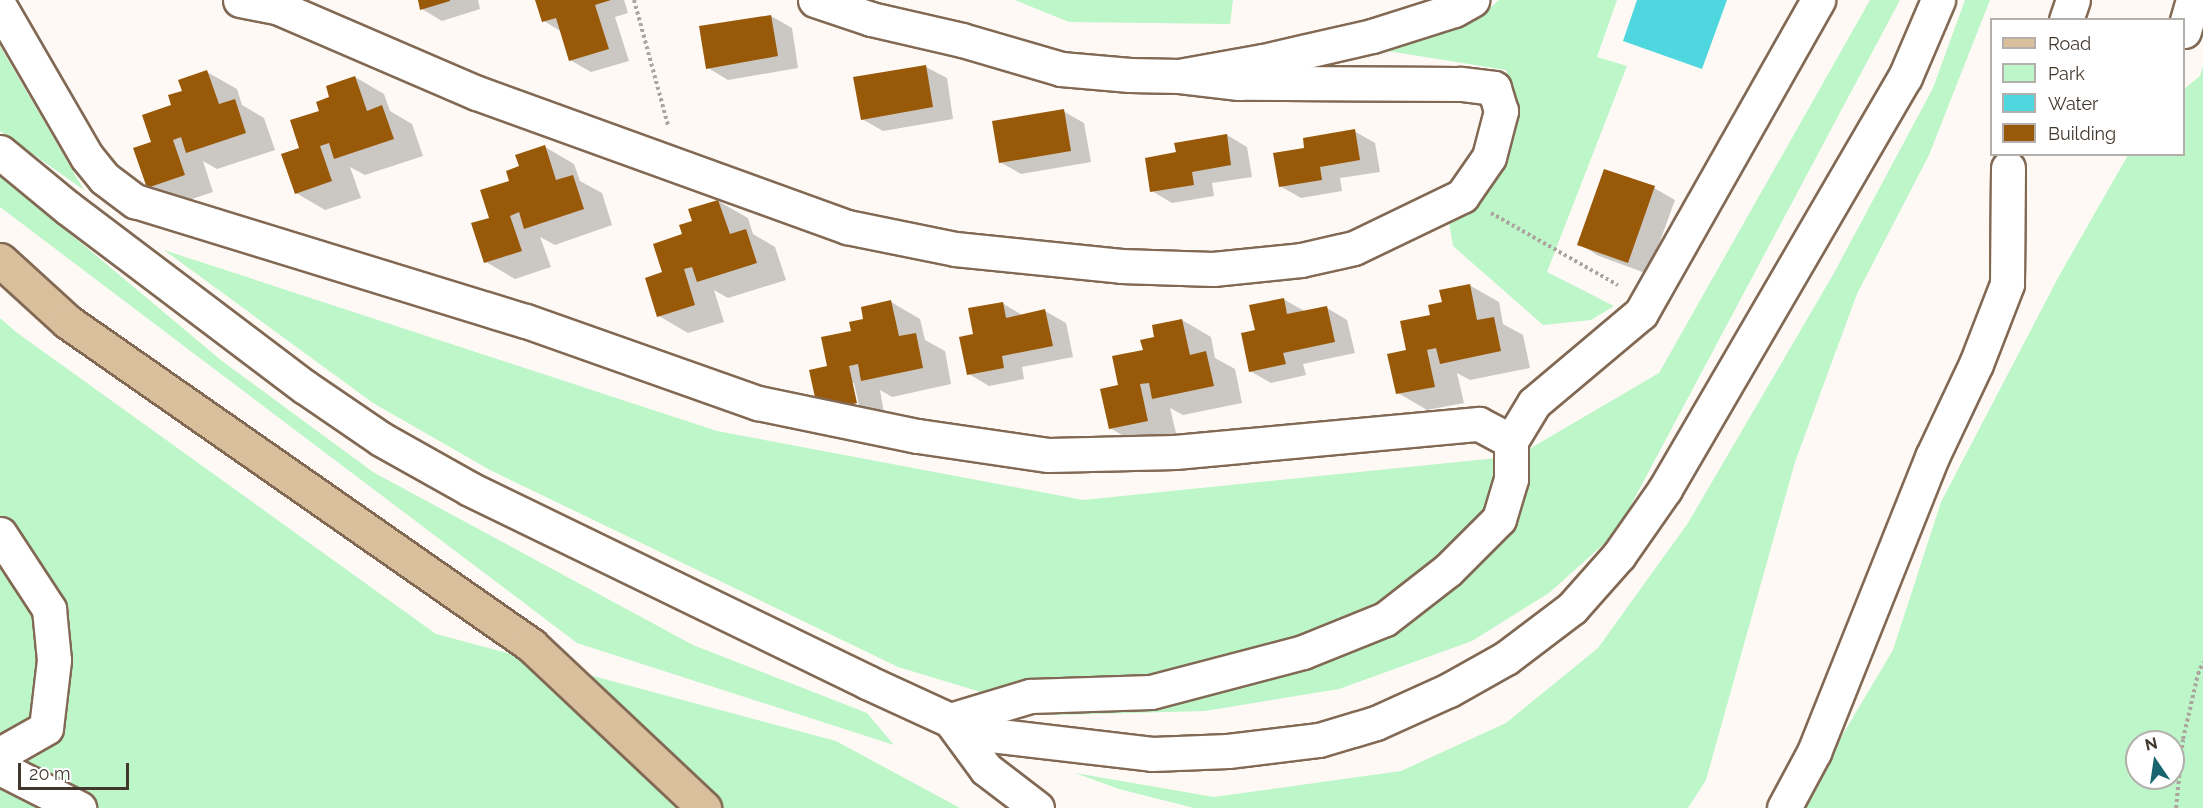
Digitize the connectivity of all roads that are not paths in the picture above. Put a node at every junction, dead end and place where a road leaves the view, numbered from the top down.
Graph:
1 (240, 0) edge
2 (815, 0) edge
3 (1472, 0) edge
4 (1818, 0) edge
5 (1938, 0) edge
6 (2073, 0) edge
7 (2193, 0) edge
8 (0, 7) edge
9 (2067, 18) edge
10 (2185, 28) edge
11 (1179, 76) junction
12 (0, 152) edge
13 (2015, 159) edge
14 (0, 260) edge
15 (1511, 441) junction
16 (0, 534) edge
17 (950, 720) junction
18 (0, 754) edge
19 (0, 768) edge
20 (79, 808) edge
21 (704, 808) edge
22 (1037, 808) edge
23 (1784, 808) edge

1 - 11 street
2 - 11 street
3 - 11 street
4 - 15 street
5 - 17 street
6 - 9 street
7 - 10 street
8 - 15 street
12 - 17 street
13 - 23 street
14 - 21 main road
15 - 17 street
16 - 18 street
17 - 22 street
19 - 20 street

